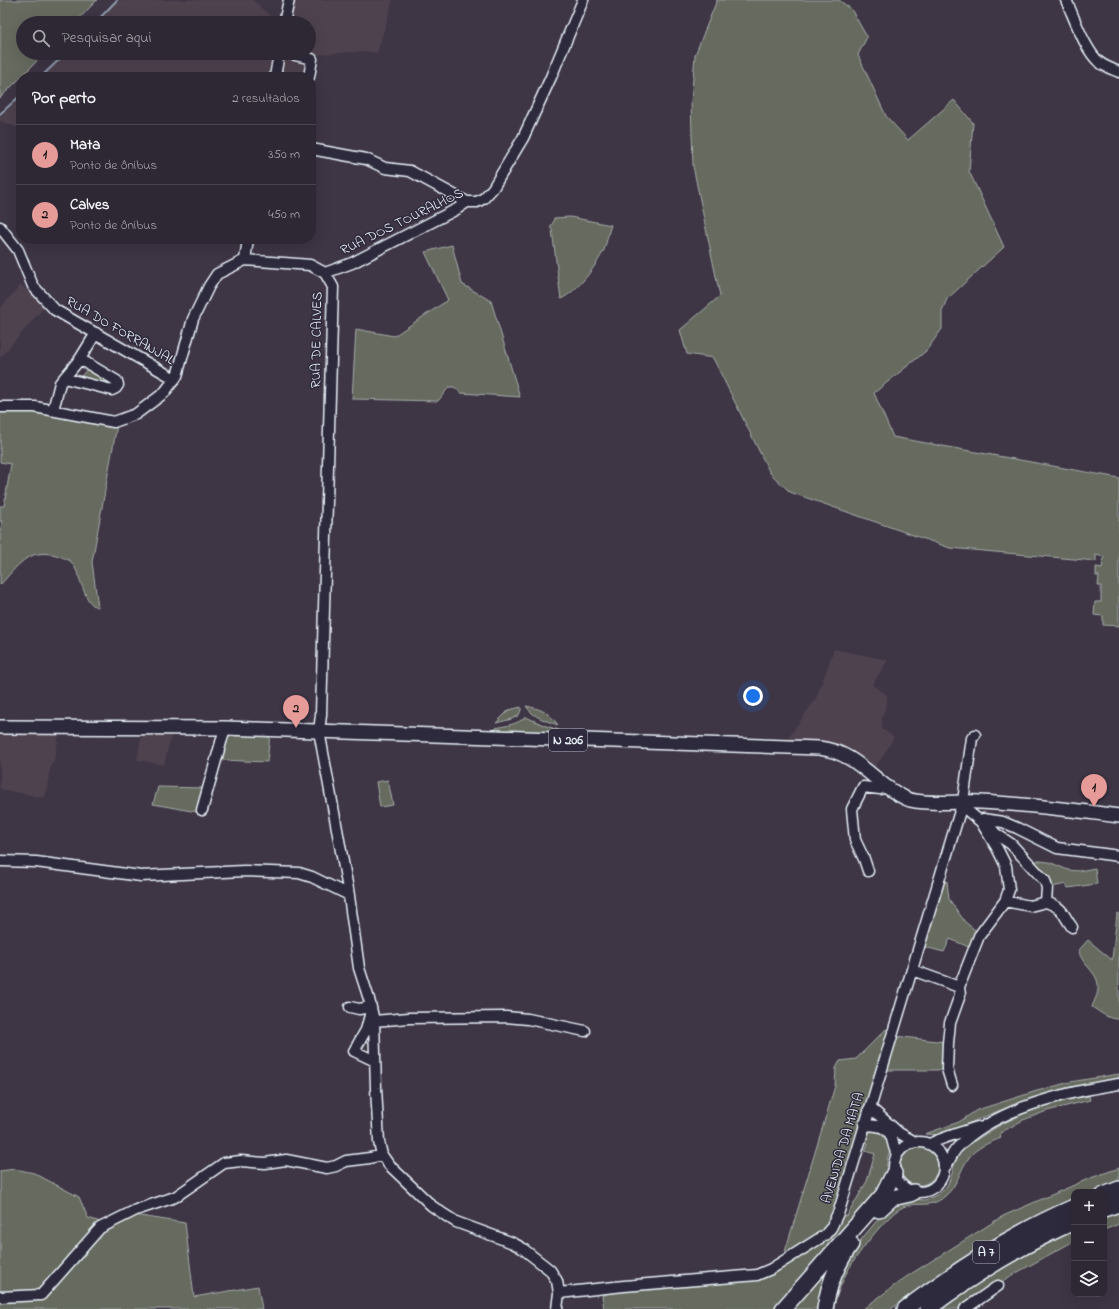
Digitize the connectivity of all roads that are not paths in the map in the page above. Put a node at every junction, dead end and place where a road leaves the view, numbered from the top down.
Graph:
1 (289, 0) edge
2 (583, 0) edge
3 (1066, 0) edge
4 (286, 16) edge
5 (278, 60) edge
6 (312, 60) edge
7 (276, 72) edge
8 (311, 72) edge
9 (1119, 72) edge
10 (316, 150) edge
11 (467, 202) junction
12 (0, 227) edge
13 (247, 244) edge
14 (245, 260) junction
15 (325, 273) junction
16 (96, 333) junction
17 (80, 359) junction
18 (64, 378) junction
19 (175, 379) junction
20 (0, 407) edge
21 (53, 410) junction
22 (0, 727) edge
23 (225, 728) junction
24 (319, 731) junction
25 (975, 735) dead end
26 (887, 787) junction
27 (964, 803) junction
28 (202, 810) dead end
29 (1119, 816) edge
30 (983, 819) junction
31 (1119, 856) edge
32 (0, 861) edge
33 (868, 871) dead end
34 (349, 895) junction
35 (1005, 901) junction
36 (1046, 902) junction
37 (1072, 927) dead end
38 (912, 970) junction
39 (959, 987) junction
40 (350, 1007) dead end
41 (371, 1009) junction
42 (374, 1021) junction
43 (585, 1031) dead end
44 (375, 1061) junction
45 (1119, 1084) edge
46 (952, 1085) dead end
47 (869, 1109) junction
48 (864, 1124) junction
49 (986, 1125) junction
50 (915, 1142) junction
51 (930, 1144) junction
52 (897, 1154) junction
53 (382, 1156) junction
54 (944, 1168) junction
55 (894, 1173) junction
56 (1119, 1189) edge
57 (914, 1192) junction
58 (1107, 1193) edge
59 (1119, 1204) edge
60 (1071, 1208) edge
61 (1107, 1209) edge
62 (1071, 1223) edge
63 (998, 1286) dead end
64 (559, 1293) junction
65 (0, 1297) edge
66 (556, 1309) edge
67 (783, 1309) edge
68 (825, 1309) edge
69 (905, 1309) edge
70 (928, 1309) edge
71 (965, 1309) edge

1 - 4 street
2 - 11 street, RUA DOS TOURALHOS
3 - 9 street
5 - 7 street
6 - 8 street
10 - 11 street
11 - 15 street, RUA DOS TOURALHOS
12 - 16 street, RUA DO FORRANJAL
13 - 14 street
14 - 15 street, RUA DE CALVES
14 - 19 street
15 - 24 street, RUA DE CALVES
16 - 17 street
16 - 19 street, RUA DO FORRANJAL
17 - 18 street
17 - 18 street
18 - 21 street
19 - 21 street
20 - 21 street
22 - 23 main road, N 206
23 - 24 main road, N 206
23 - 28 street
24 - 26 main road, N 206
24 - 34 street, RUA DE CALVES
25 - 27 street, AVENIDA DA MATA
26 - 27 main road, N 206
26 - 33 street
27 - 29 main road, N 206
27 - 30 street
27 - 35 street
27 - 38 street, AVENIDA DA MATA
30 - 31 street
30 - 36 street
32 - 34 street
34 - 41 street, RUA DE CALVES
35 - 36 street
35 - 39 street
36 - 37 street
38 - 39 street
38 - 47 street, AVENIDA DA MATA
39 - 46 street
40 - 41 street
41 - 42 street, RUA DE CALVES
41 - 44 street
42 - 43 street
42 - 44 street, RUA DE CALVES
44 - 53 street, RUA DE CALVES
45 - 49 street
47 - 48 street, AVENIDA DA MATA
47 - 50 street
48 - 52 street
48 - 64 street, AVENIDA DA MATA
49 - 51 street
49 - 54 street
50 - 51 street
50 - 52 street
51 - 54 street
52 - 55 street
53 - 64 street
53 - 65 street
54 - 57 street
55 - 57 street
55 - 67 highway
56 - 58 highway
57 - 68 highway
59 - 61 highway
60 - 69 highway, A 7
62 - 70 highway, A 7
63 - 71 street
64 - 66 street

